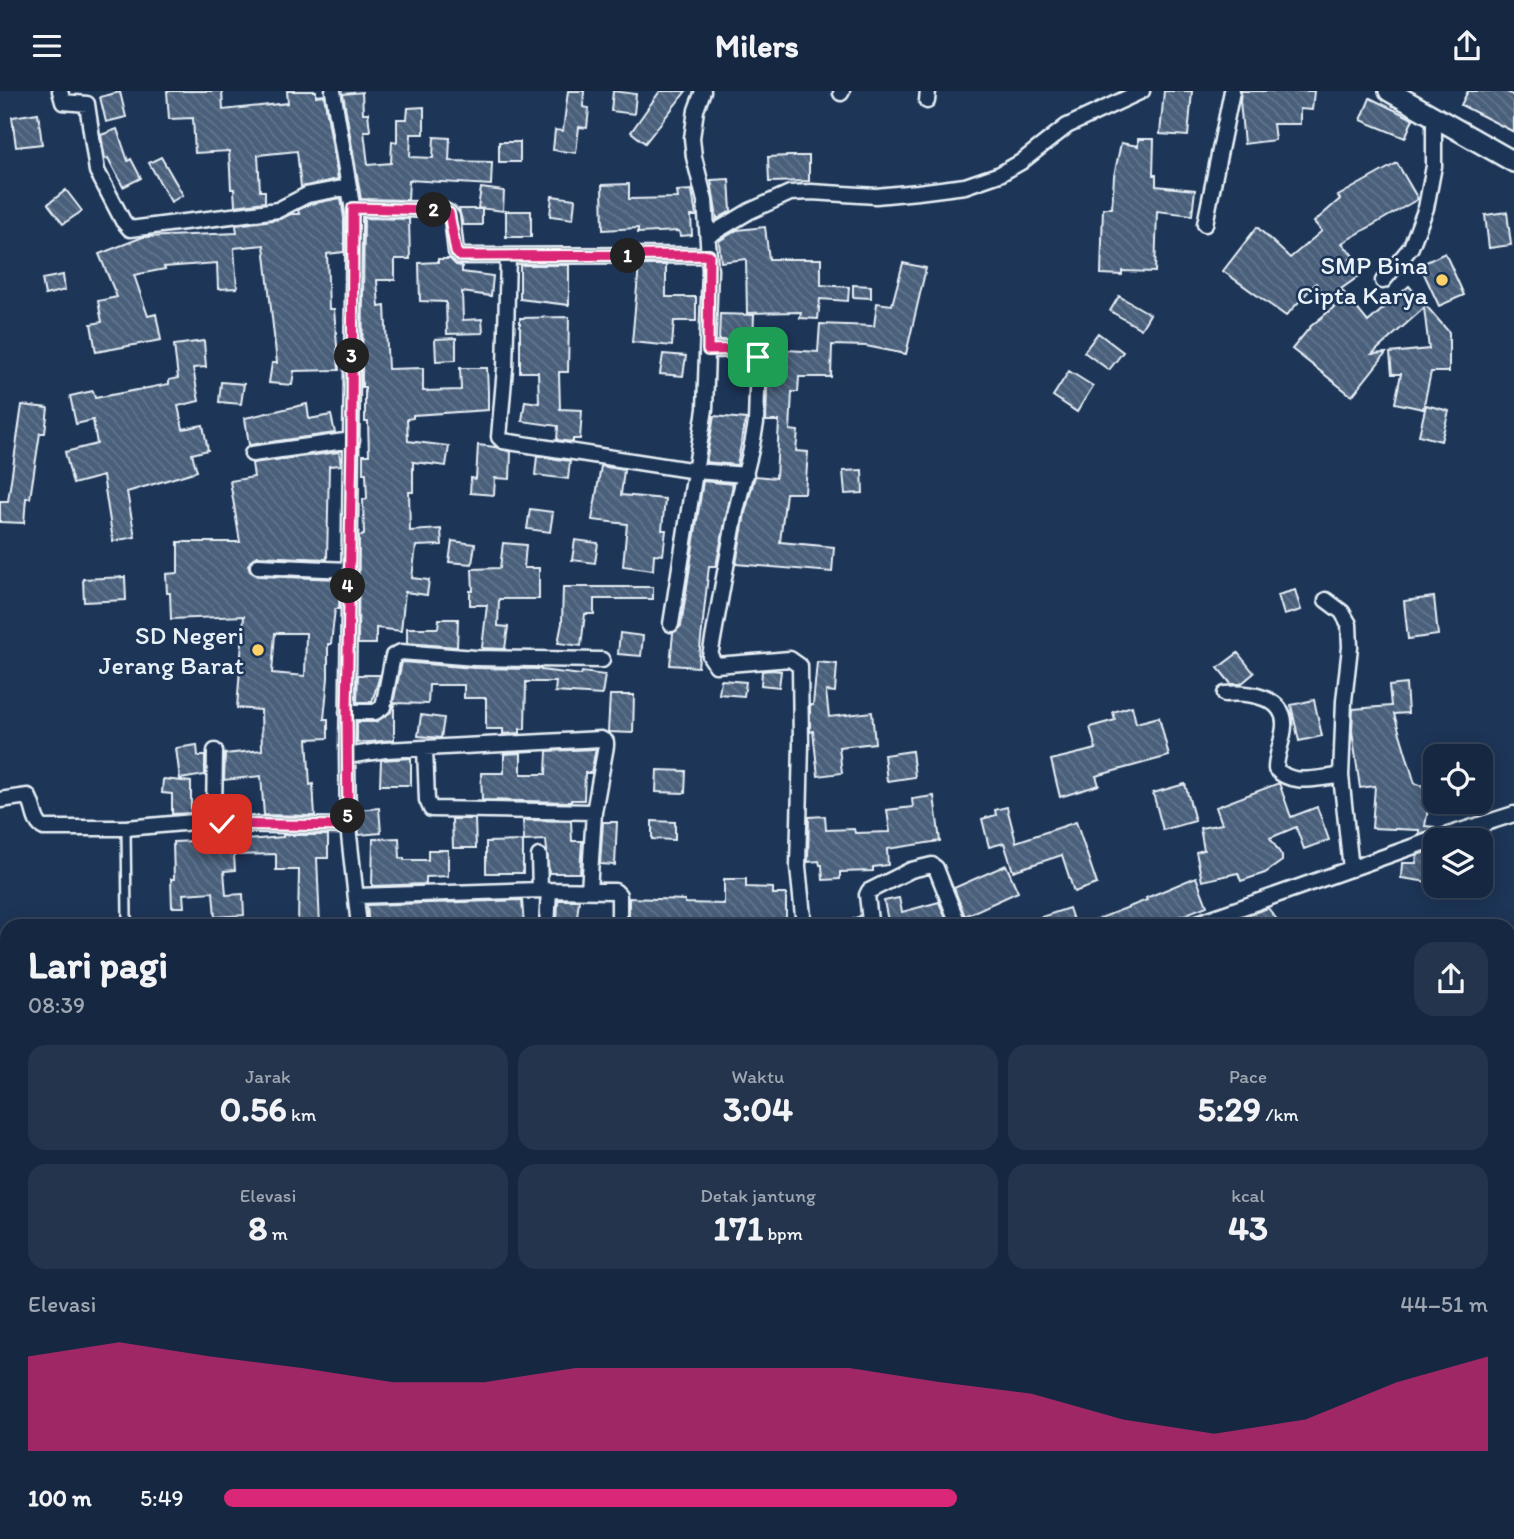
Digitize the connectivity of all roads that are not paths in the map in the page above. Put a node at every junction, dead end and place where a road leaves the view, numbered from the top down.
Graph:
1 (60, 91) edge
2 (334, 91) edge
3 (703, 91) edge
4 (1142, 91) edge
5 (1232, 91) edge
6 (1389, 91) edge
7 (1434, 117) junction
8 (1513, 161) edge
9 (349, 187) junction
10 (353, 208) junction
11 (1205, 224) dead end
12 (708, 236) junction
13 (709, 255) junction
14 (508, 257) junction
15 (1383, 281) dead end
16 (708, 350) junction
17 (352, 440) junction
18 (253, 454) dead end
19 (696, 471) junction
20 (746, 475) junction
21 (258, 566) dead end
22 (348, 570) junction
23 (1326, 600) dead end
24 (671, 624) dead end
25 (602, 660) dead end
26 (1225, 694) dead end
27 (347, 712) junction
28 (425, 749) junction
29 (215, 751) dead end
30 (347, 756) junction
31 (1341, 776) junction
32 (0, 800) edge
33 (594, 812) junction
34 (1514, 814) edge
35 (217, 820) junction
36 (348, 826) junction
37 (126, 828) junction
38 (539, 856) dead end
39 (1351, 869) junction
40 (545, 890) junction
41 (589, 891) junction
42 (357, 897) junction
43 (127, 918) dead end
44 (359, 919) edge
45 (547, 919) edge
46 (619, 919) edge
47 (803, 919) edge
48 (870, 919) edge
49 (956, 919) edge
50 (1209, 919) edge

1 - 9 street
2 - 9 street
3 - 12 street
4 - 12 street
5 - 11 street
6 - 7 street
7 - 8 street
7 - 15 street
9 - 10 street
10 - 14 street
10 - 17 street
12 - 13 street
13 - 14 street
13 - 16 street
14 - 19 street
16 - 19 street
16 - 20 street
17 - 18 street
17 - 22 street
19 - 20 street
19 - 24 street
20 - 47 street
21 - 22 street
22 - 27 street
23 - 31 street
25 - 27 street
26 - 31 street
27 - 30 street
28 - 30 street
28 - 33 street
28 - 33 street
29 - 35 street
30 - 36 street
31 - 39 street
32 - 37 street
33 - 41 street
34 - 39 street
35 - 36 street
35 - 37 street
36 - 42 street
37 - 43 lane
38 - 40 street
39 - 50 street
40 - 41 street
40 - 42 street
40 - 45 street
41 - 46 street
42 - 44 street
48 - 49 street

